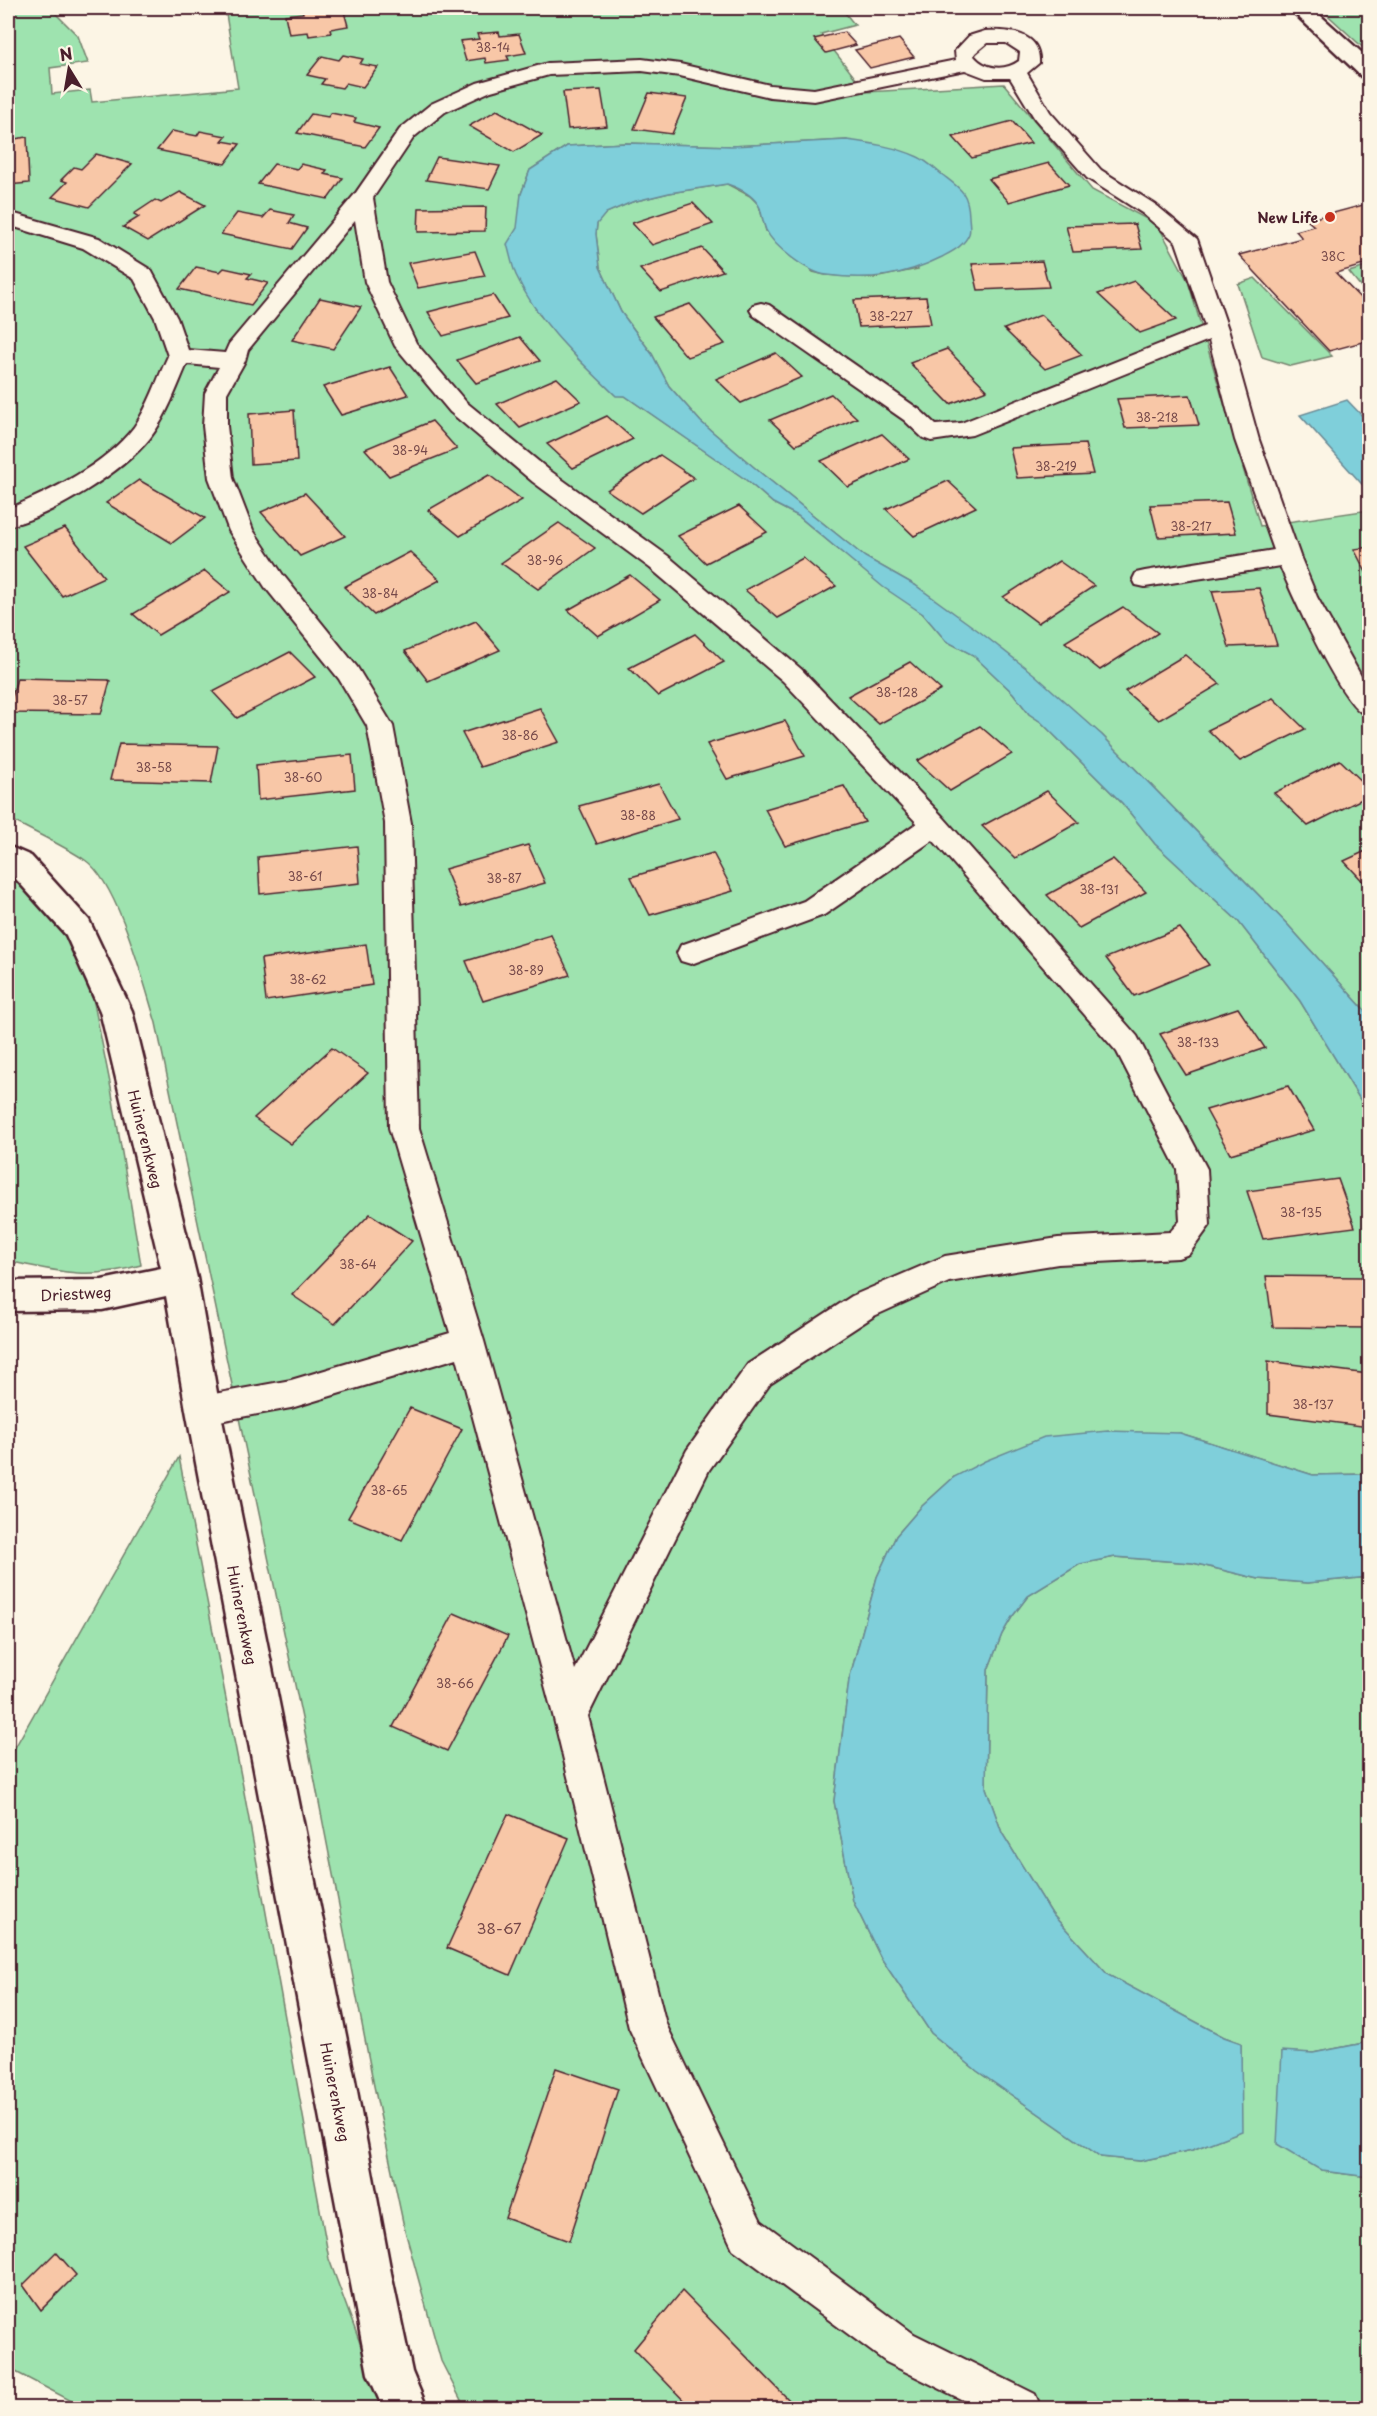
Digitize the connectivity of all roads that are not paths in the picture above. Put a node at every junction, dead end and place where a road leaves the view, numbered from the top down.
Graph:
1 (1300, 8) edge
2 (968, 63) junction
3 (1016, 72) junction
4 (1370, 72) edge
5 (362, 198) junction
6 (8, 218) edge
7 (761, 310) dead end
8 (1217, 329) junction
9 (179, 356) junction
10 (234, 361) junction
11 (8, 518) edge
12 (1288, 556) junction
13 (1145, 579) dead end
14 (1370, 706) edge
15 (935, 825) junction
16 (8, 857) edge
17 (692, 953) dead end
18 (180, 1278) junction
19 (8, 1296) edge
20 (468, 1341) junction
21 (202, 1410) junction
22 (570, 1715) junction
23 (405, 2409) edge
24 (1021, 2409) edge

1 - 4 street
2 - 3 lane
2 - 3 lane
2 - 5 lane
3 - 8 lane
5 - 10 lane
5 - 15 lane
6 - 9 lane
7 - 8 lane
8 - 12 lane
9 - 10 lane
9 - 11 lane
10 - 20 lane
12 - 13 lane
12 - 14 lane
15 - 17 lane
15 - 22 lane
16 - 18 street, Huinerenkweg
18 - 19 street, Driestweg
18 - 21 street, Huinerenkweg
20 - 21 lane
20 - 22 lane
21 - 23 street, Huinerenkweg
22 - 24 lane

